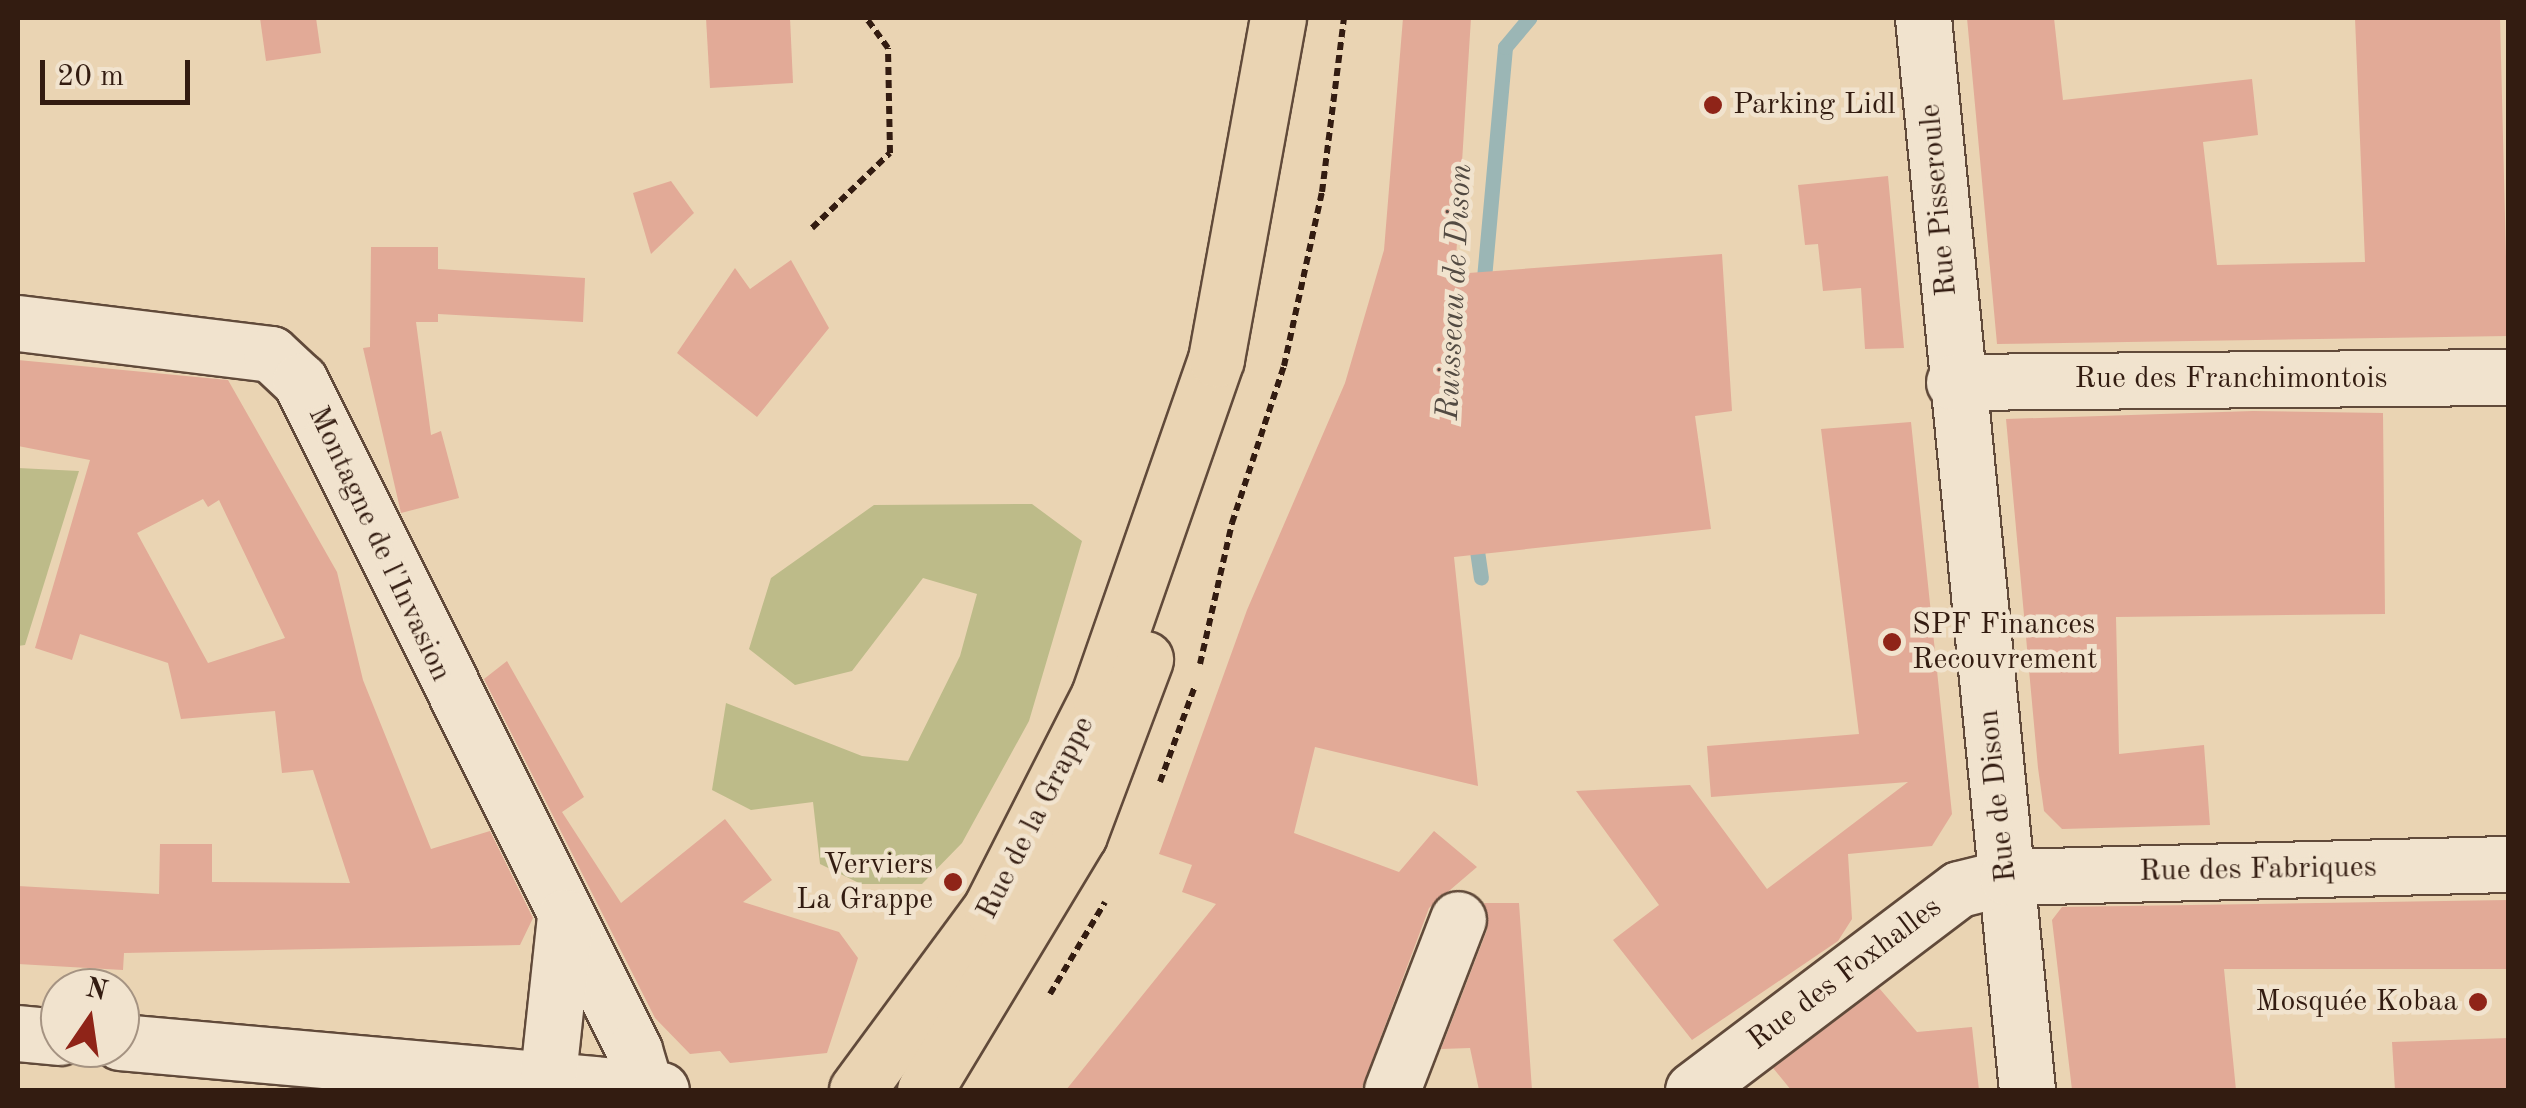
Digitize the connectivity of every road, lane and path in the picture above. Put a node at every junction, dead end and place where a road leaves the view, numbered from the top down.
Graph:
1 (866, 18) edge
2 (1278, 18) edge
3 (1344, 18) edge
4 (1923, 18) edge
5 (812, 228) dead end
6 (18, 323) edge
7 (2508, 377) edge
8 (1954, 382) junction
9 (1162, 517) junction
10 (1155, 794) dead end
11 (2508, 864) edge
12 (2007, 877) junction
13 (1114, 882) dead end
14 (565, 917) junction
15 (1458, 920) dead end
16 (1043, 1004) dead end
17 (140, 1044) edge
18 (552, 1083) edge
19 (651, 1088) edge
20 (858, 1090) edge
21 (925, 1090) edge
22 (1392, 1090) edge
23 (1693, 1090) edge
24 (2027, 1090) edge

1 - 5 path
2 - 9 main road, Rue de la Grappe
3 - 10 path
4 - 8 street, Rue Pisseroule
6 - 14 street, Montagne de l'Invasion
7 - 8 street, Rue des Franchimontois
8 - 12 street, Rue de Dison
9 - 20 main road, Rue de la Grappe
9 - 21 main road, Rue de la Grappe
11 - 12 street, Rue des Fabriques
12 - 23 street, Rue des Foxhalles
12 - 24 street, Rue de Dison
13 - 16 path
14 - 18 street
14 - 19 street, Montagne de l'Invasion
15 - 22 street
17 - 18 street
18 - 19 street

